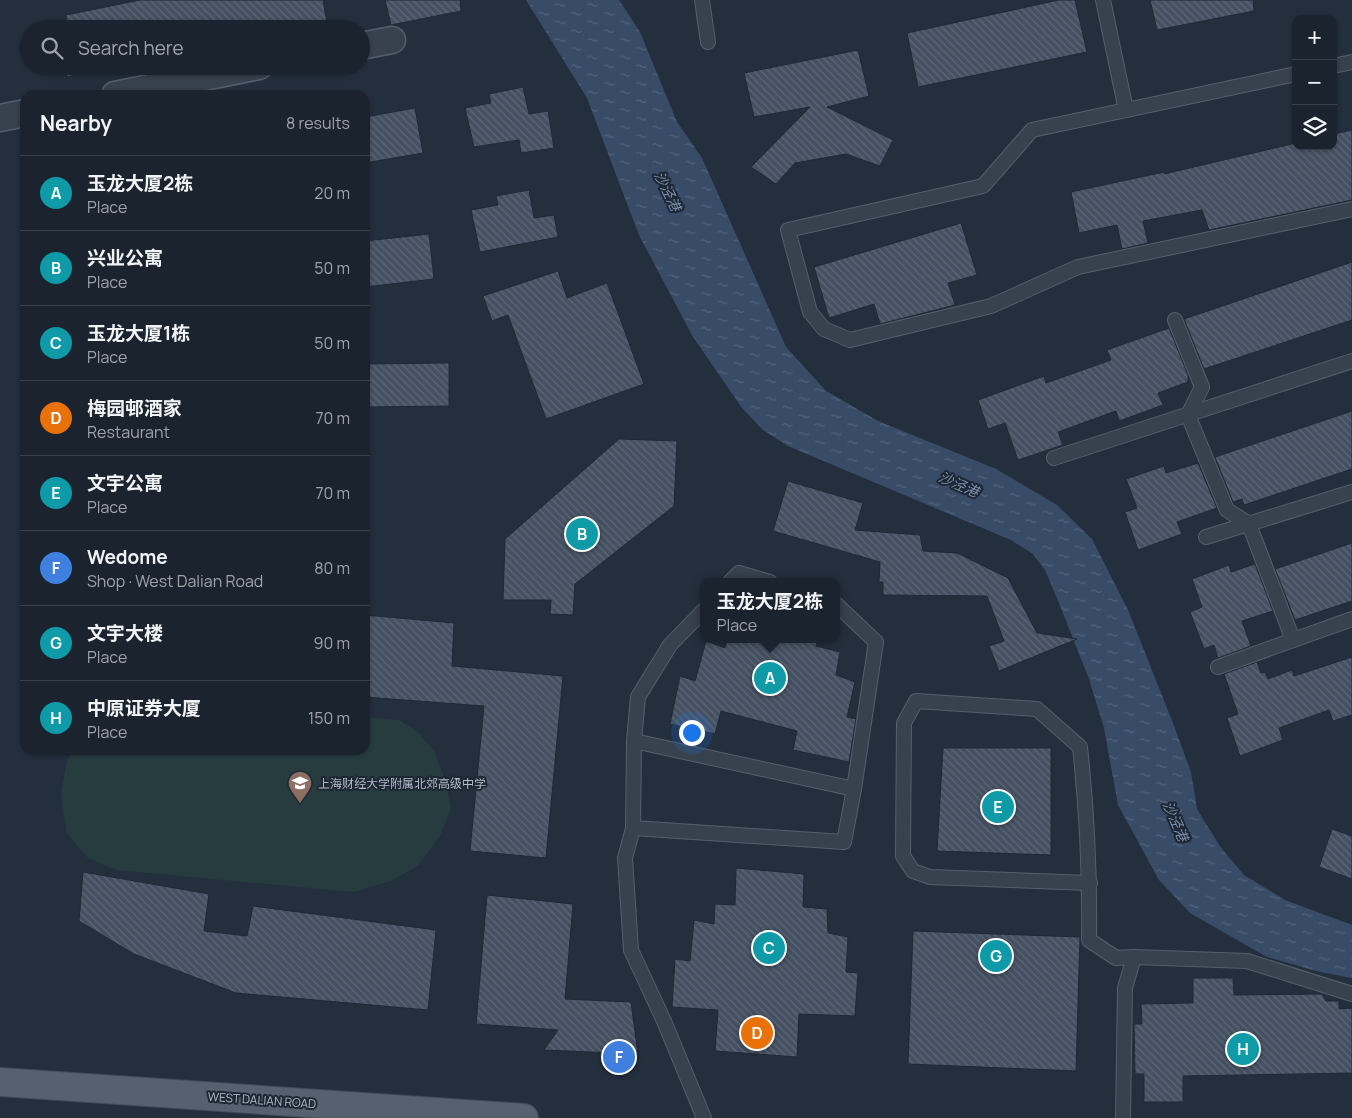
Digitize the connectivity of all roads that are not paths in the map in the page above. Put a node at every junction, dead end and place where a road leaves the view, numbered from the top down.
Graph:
1 (702, 0) edge
2 (1103, 0) edge
3 (392, 40) dead end
4 (708, 42) dead end
5 (370, 44) edge
6 (1352, 62) edge
7 (1337, 65) edge
8 (214, 75) edge
9 (1292, 75) edge
10 (140, 90) edge
11 (1126, 110) junction
12 (20, 114) edge
13 (0, 118) edge
14 (1352, 208) edge
15 (1174, 320) dead end
16 (1352, 361) edge
17 (1188, 414) junction
18 (1054, 458) dead end
19 (1352, 492) edge
20 (1250, 524) junction
21 (1206, 537) dead end
22 (734, 578) edge
23 (756, 578) edge
24 (840, 608) edge
25 (700, 614) edge
26 (1352, 619) edge
27 (1293, 640) junction
28 (1218, 667) dead end
29 (634, 741) junction
30 (854, 788) junction
31 (633, 828) junction
32 (1090, 883) junction
33 (1134, 957) junction
34 (1352, 994) edge
35 (0, 1082) edge
36 (524, 1118) edge
37 (704, 1118) edge
38 (1123, 1118) edge

1 - 4 lane
2 - 11 lane
3 - 5 street
6 - 7 lane
8 - 10 street
9 - 11 lane
11 - 14 lane
12 - 13 street
15 - 17 lane
16 - 17 lane
17 - 18 lane
17 - 20 lane
19 - 20 lane
20 - 21 lane
20 - 27 lane
22 - 23 lane
24 - 30 lane
25 - 29 lane
26 - 27 lane
27 - 28 lane
29 - 30 lane
29 - 31 lane
30 - 31 lane
31 - 37 lane
32 - 32 lane
32 - 33 lane
33 - 34 lane
33 - 38 lane
35 - 36 main road, WEST DALIAN ROAD

